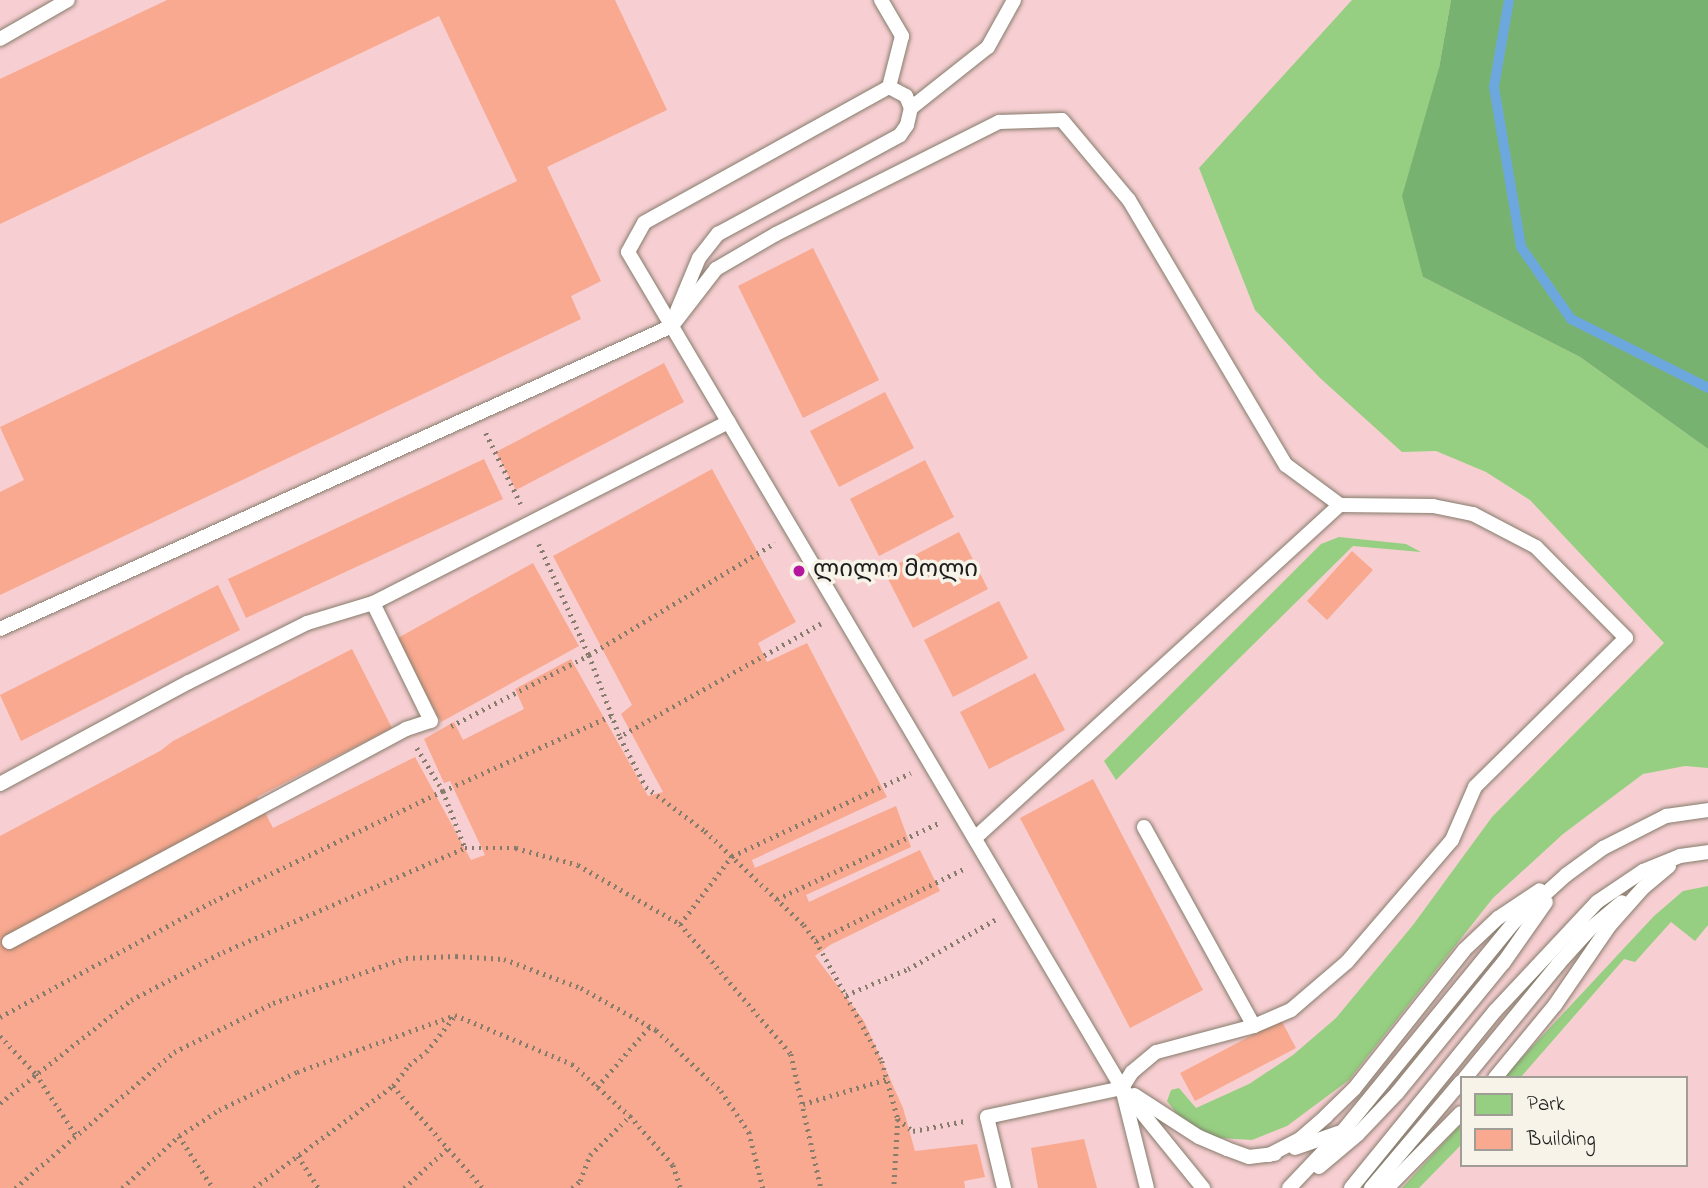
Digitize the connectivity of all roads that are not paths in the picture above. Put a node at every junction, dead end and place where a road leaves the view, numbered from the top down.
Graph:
1 (68, 0) edge
2 (881, 0) edge
3 (1014, 0) edge
4 (0, 39) edge
5 (888, 87) junction
6 (911, 108) junction
7 (672, 326) junction
8 (729, 422) junction
9 (1340, 505) junction
10 (373, 603) junction
11 (0, 629) edge
12 (0, 784) edge
13 (1708, 810) edge
14 (1144, 827) dead end
15 (975, 838) junction
16 (1708, 852) edge
17 (1680, 856) junction
18 (1566, 875) junction
19 (1643, 888) junction
20 (9, 942) dead end
21 (1254, 1027) junction
22 (1466, 1076) edge
23 (1497, 1076) edge
24 (1460, 1084) edge
25 (1122, 1088) junction
26 (1460, 1114) edge
27 (1343, 1131) junction
28 (1269, 1155) junction
29 (1002, 1186) edge
30 (1147, 1188) edge
31 (1203, 1188) edge
32 (1289, 1188) edge
33 (1351, 1188) edge
34 (1371, 1188) edge
35 (1387, 1188) edge

1 - 4 lane
2 - 5 lane
3 - 6 lane
5 - 6 lane
5 - 7 lane
6 - 7 lane
7 - 8 lane
7 - 9 lane
7 - 11 lane
8 - 10 lane
8 - 15 lane
9 - 15 lane
9 - 21 lane
10 - 12 lane
10 - 20 lane
13 - 18 lane
14 - 21 lane
15 - 25 lane
16 - 17 lane
17 - 19 lane
17 - 33 lane
18 - 27 lane
18 - 28 lane
18 - 32 lane
19 - 22 lane
19 - 23 lane
21 - 25 lane
24 - 34 lane
25 - 28 lane
25 - 29 lane
25 - 30 lane
25 - 31 lane
26 - 35 lane
27 - 28 lane
27 - 32 lane

